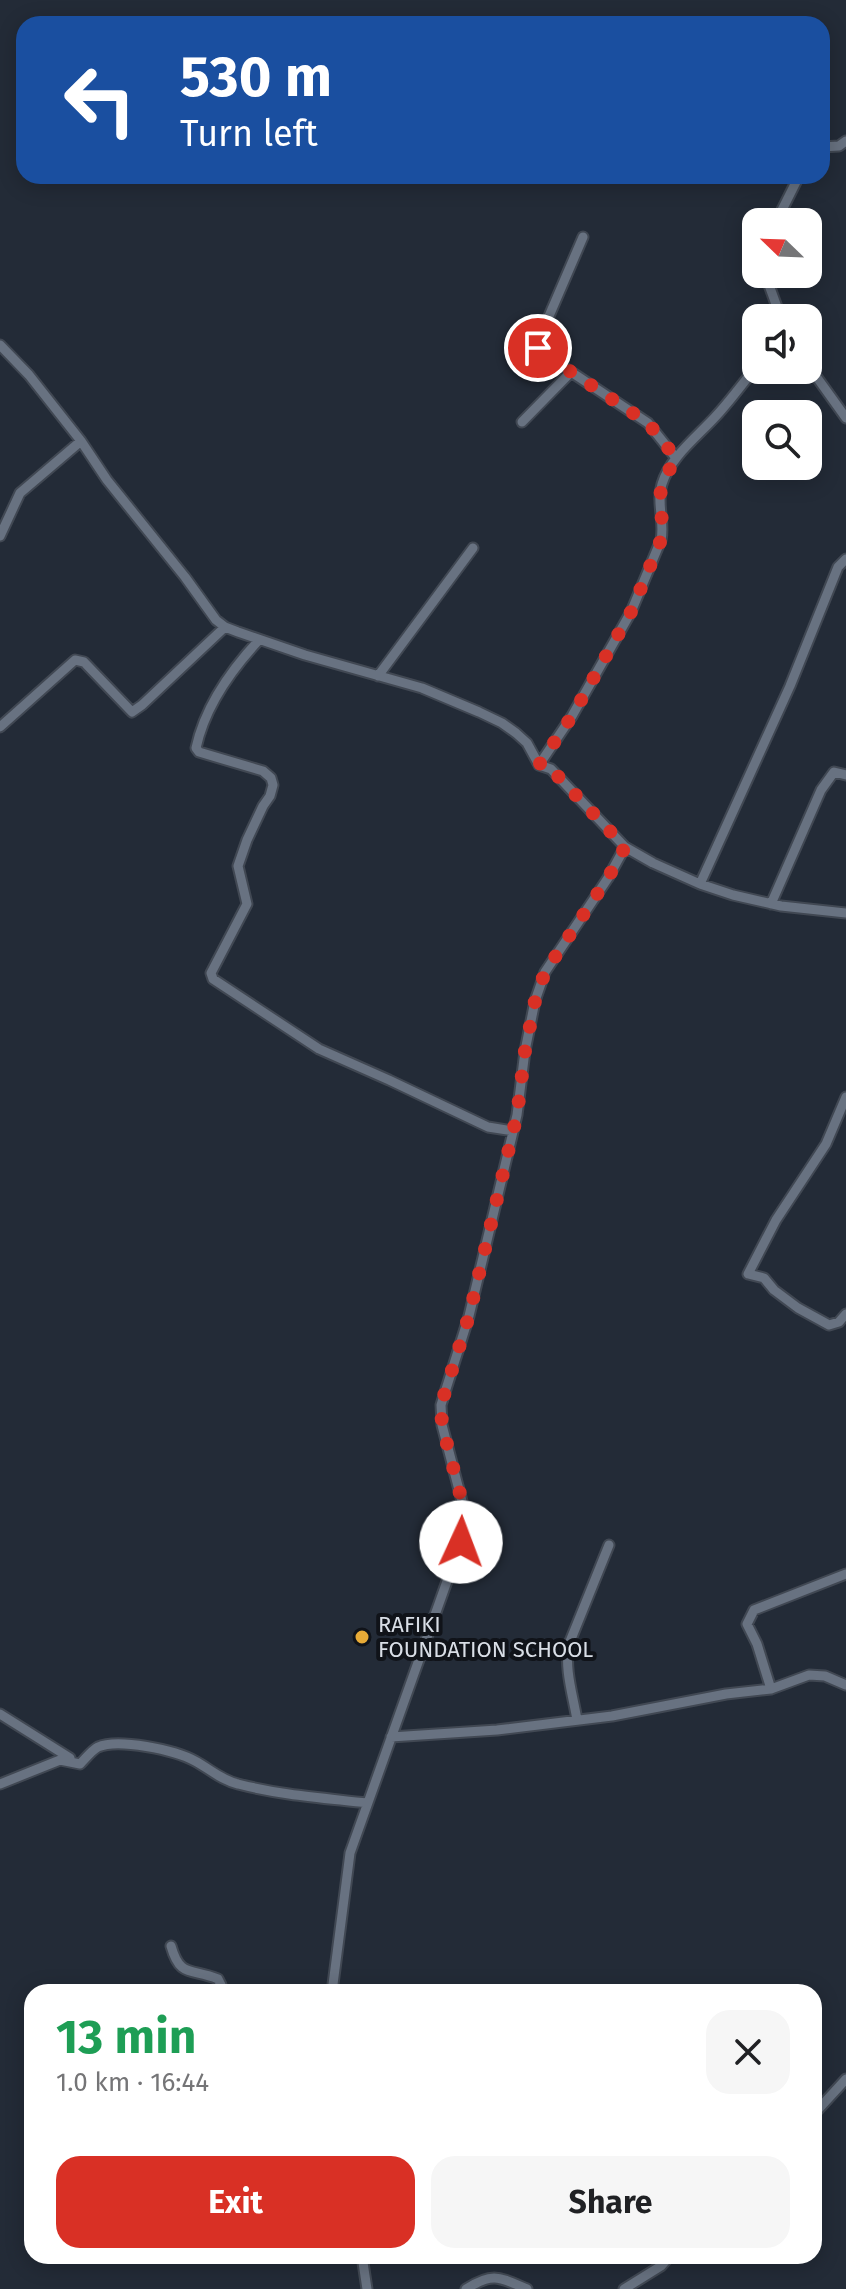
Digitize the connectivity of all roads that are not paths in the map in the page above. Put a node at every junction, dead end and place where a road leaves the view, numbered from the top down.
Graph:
1 (795, 184) edge
2 (783, 208) edge
3 (583, 237) dead end
4 (0, 345) edge
5 (571, 372) junction
6 (742, 384) edge
7 (822, 384) edge
8 (846, 418) edge
9 (522, 422) dead end
10 (81, 441) junction
11 (676, 458) junction
12 (0, 536) edge
13 (473, 548) dead end
14 (846, 559) edge
15 (225, 627) junction
16 (259, 640) junction
17 (378, 676) junction
18 (0, 727) edge
19 (539, 765) junction
20 (846, 775) edge
21 (625, 847) junction
22 (700, 884) junction
23 (771, 904) junction
24 (846, 913) edge
25 (846, 1097) edge
26 (513, 1131) junction
27 (846, 1314) edge
28 (609, 1545) dead end
29 (846, 1574) edge
30 (846, 1685) edge
31 (771, 1689) junction
32 (0, 1714) edge
33 (577, 1720) junction
34 (391, 1737) junction
35 (80, 1764) junction
36 (0, 1784) edge
37 (367, 1803) junction
38 (171, 1946) dead end
39 (220, 1984) edge
40 (333, 1984) edge
41 (846, 2079) edge
42 (822, 2105) edge
43 (363, 2264) edge
44 (663, 2264) edge
45 (367, 2289) edge
46 (466, 2289) edge
47 (527, 2289) edge
48 (624, 2289) edge

1 - 2 street
3 - 5 street
4 - 10 street
5 - 9 street
5 - 11 street
6 - 11 street
7 - 8 street
10 - 12 street
10 - 15 street
11 - 19 street
13 - 17 street
14 - 22 street
15 - 16 street
15 - 18 street
16 - 17 street
16 - 26 street
17 - 19 street
19 - 21 street
20 - 23 street
21 - 22 street
21 - 26 street
22 - 23 street
23 - 24 street
25 - 27 street
26 - 34 street
28 - 33 street
29 - 31 street
30 - 31 street
31 - 33 street
32 - 35 street
33 - 34 street
34 - 37 street
35 - 36 street
35 - 37 street
37 - 40 street
38 - 39 street
41 - 42 street
43 - 45 street
44 - 48 street
46 - 47 street

